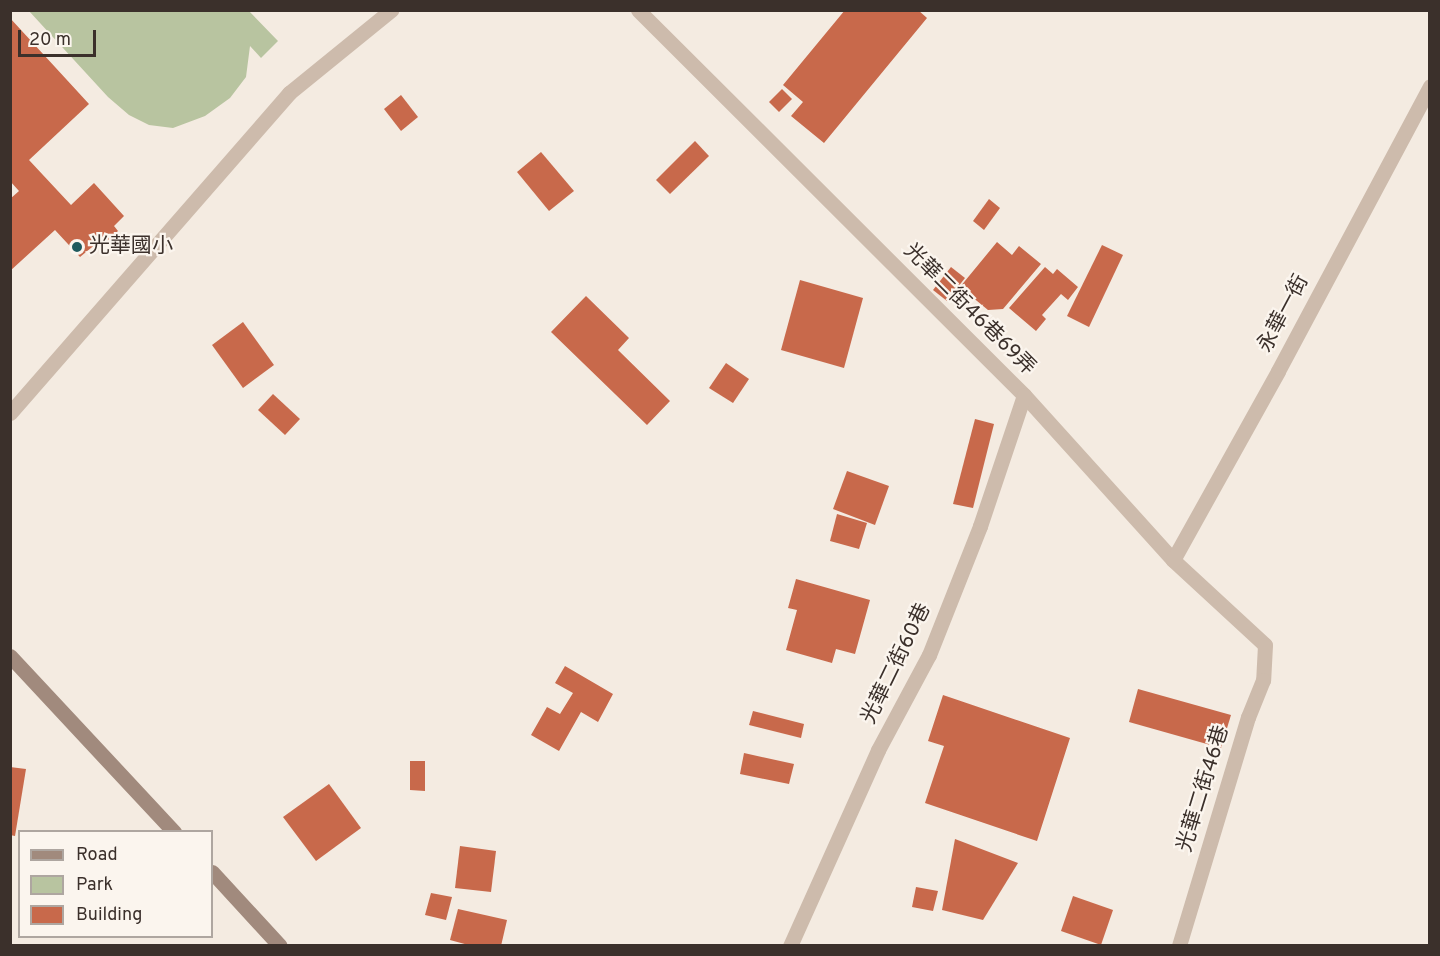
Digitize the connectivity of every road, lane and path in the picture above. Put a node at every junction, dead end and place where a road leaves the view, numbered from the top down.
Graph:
1 (391, 10) edge
2 (638, 10) edge
3 (1430, 86) edge
4 (1024, 394) junction
5 (10, 413) edge
6 (1173, 560) junction
7 (1265, 645) joint
8 (10, 656) edge
9 (173, 830) edge
10 (213, 873) edge
11 (280, 945) edge
12 (790, 945) edge
13 (1179, 945) edge

1 - 5 street
2 - 4 street, 光華二街46巷69弄
3 - 6 street, 永華一街
4 - 6 street, 光華二街46巷69弄
4 - 12 street, 光華二街60巷
6 - 7 street, 光華二街46巷69弄
7 - 13 street, 光華二街46巷
8 - 9 street
10 - 11 street

